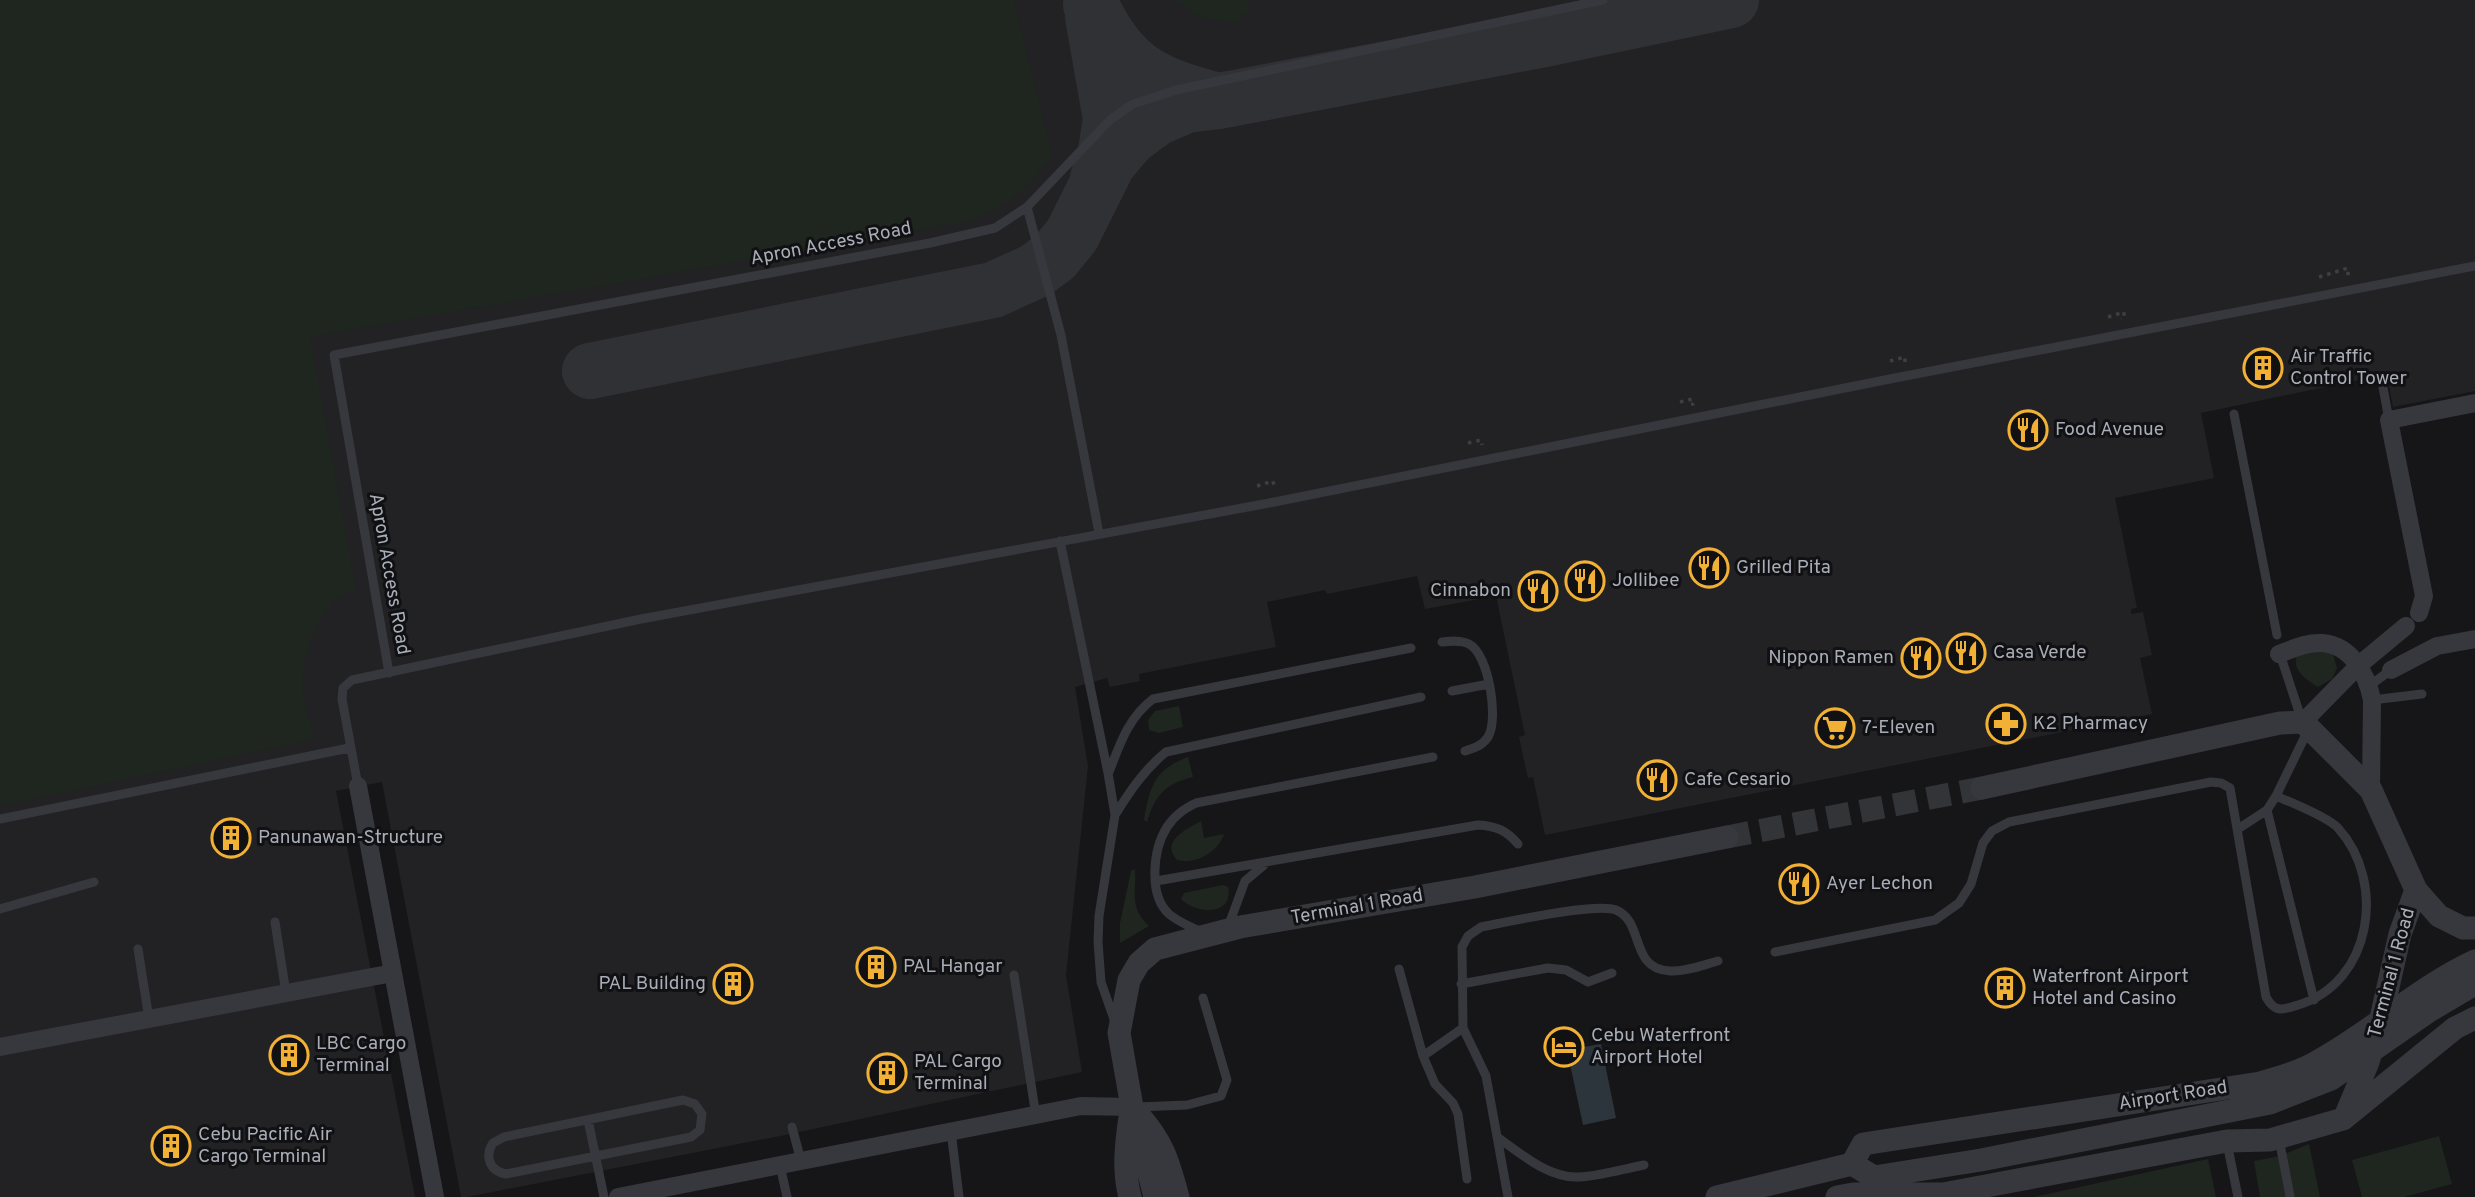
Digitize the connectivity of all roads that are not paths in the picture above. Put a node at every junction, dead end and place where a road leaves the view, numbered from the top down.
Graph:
1 (1603, 0) edge
2 (1027, 206) junction
3 (2475, 266) edge
4 (2382, 382) dead end
5 (2475, 403) edge
6 (2234, 414) dead end
7 (2389, 420) junction
8 (1100, 533) junction
9 (1060, 541) junction
10 (2277, 635) dead end
11 (2475, 639) edge
12 (1442, 642) dead end
13 (1411, 648) dead end
14 (2279, 651) joint
15 (2359, 665) junction
16 (2391, 670) joint
17 (389, 673) junction
18 (1489, 684) junction
19 (1452, 691) dead end
20 (2371, 693) junction
21 (2422, 694) dead end
22 (1421, 697) dead end
23 (2306, 725) junction
24 (349, 748) junction
25 (1465, 751) dead end
26 (1433, 757) dead end
27 (1108, 773) junction
28 (358, 786) joint
29 (1982, 788) tunnel mouth
30 (2371, 790) junction
31 (2276, 796) junction
32 (2267, 810) junction
33 (1115, 815) junction
34 (0, 819) edge
35 (2238, 829) junction
36 (1727, 837) tunnel mouth
37 (1518, 844) dead end
38 (1265, 863) junction
39 (1156, 881) junction
40 (94, 882) dead end
41 (2416, 890) junction
42 (0, 909) edge
43 (275, 922) dead end
44 (2475, 928) edge
45 (1217, 933) junction
46 (138, 949) dead end
47 (1775, 952) dead end
48 (1718, 961) dead end
49 (2475, 961) edge
50 (1399, 969) dead end
51 (393, 973) junction
52 (1612, 973) dead end
53 (1014, 975) dead end
54 (1461, 984) junction
55 (2475, 984) edge
56 (286, 994) junction
57 (1203, 998) dead end
58 (2314, 1000) junction
59 (2475, 1018) edge
60 (149, 1019) junction
61 (1463, 1028) junction
62 (1119, 1033) junction
63 (0, 1046) edge
64 (1423, 1056) junction
65 (1132, 1107) junction
66 (1036, 1116) junction
67 (2343, 1119) junction
68 (587, 1120) junction
69 (792, 1127) dead end
70 (951, 1130) junction
71 (1497, 1137) junction
72 (2279, 1137) junction
73 (2227, 1142) junction
74 (595, 1157) junction
75 (801, 1161) junction
76 (1852, 1164) junction
77 (780, 1165) junction
78 (1644, 1165) dead end
79 (1468, 1179) dead end
80 (1907, 1196) edge
81 (2290, 1196) edge
82 (435, 1197) edge
83 (604, 1197) edge
84 (618, 1197) edge
85 (787, 1197) edge
86 (959, 1197) edge
87 (1130, 1197) edge
88 (1155, 1197) edge
89 (1178, 1197) edge
90 (1508, 1197) edge
91 (1717, 1197) edge
92 (1837, 1197) edge
93 (2238, 1197) edge

1 - 2 lane, Apron Access Road
2 - 8 lane
2 - 17 lane, Apron Access Road
3 - 8 lane
4 - 7 lane
5 - 7 street
6 - 10 lane
7 - 15 street
8 - 9 lane
9 - 17 lane
9 - 27 lane
11 - 16 street
12 - 18 lane
13 - 27 lane
14 - 15 street
14 - 23 lane
15 - 20 street
15 - 23 street
16 - 20 lane
17 - 24 lane
18 - 19 lane
18 - 25 lane
20 - 21 lane
20 - 30 street
22 - 33 lane
23 - 29 street
23 - 30 street
23 - 31 lane
24 - 28 lane
24 - 34 lane
26 - 39 lane
27 - 33 lane
28 - 51 street
30 - 41 street, Terminal 1 Road
31 - 32 lane
31 - 58 lane
32 - 35 lane
32 - 58 lane
33 - 62 lane
35 - 47 lane
35 - 58 lane
36 - 45 street, Terminal 1 Road
37 - 38 lane
38 - 39 lane
38 - 45 lane
39 - 45 lane
40 - 42 lane
41 - 44 street
41 - 67 street, Terminal 1 Road
43 - 56 lane
45 - 62 street, Terminal 1 Road
46 - 60 lane
48 - 54 lane
49 - 76 street, Airport Road
50 - 64 lane
51 - 56 street
51 - 82 street
52 - 54 lane
53 - 66 lane
54 - 61 lane
55 - 76 street, Airport Road
56 - 60 street
57 - 65 lane
59 - 67 street
60 - 63 street
61 - 64 lane
61 - 71 lane
62 - 65 street, Terminal 1 Road
64 - 79 lane
65 - 66 street
65 - 87 street, Terminal 1 Road
65 - 88 street, Terminal 1 Road
65 - 89 street, Terminal 1 Road
66 - 70 street
67 - 72 street
68 - 74 lane
68 - 74 lane
68 - 74 lane
69 - 75 lane
70 - 75 street
70 - 86 lane
71 - 78 lane
71 - 90 lane
72 - 73 street
72 - 81 lane
73 - 80 street
73 - 93 lane
74 - 83 lane
75 - 77 street
76 - 91 street, Airport Road
77 - 84 street
77 - 85 lane
80 - 92 street

